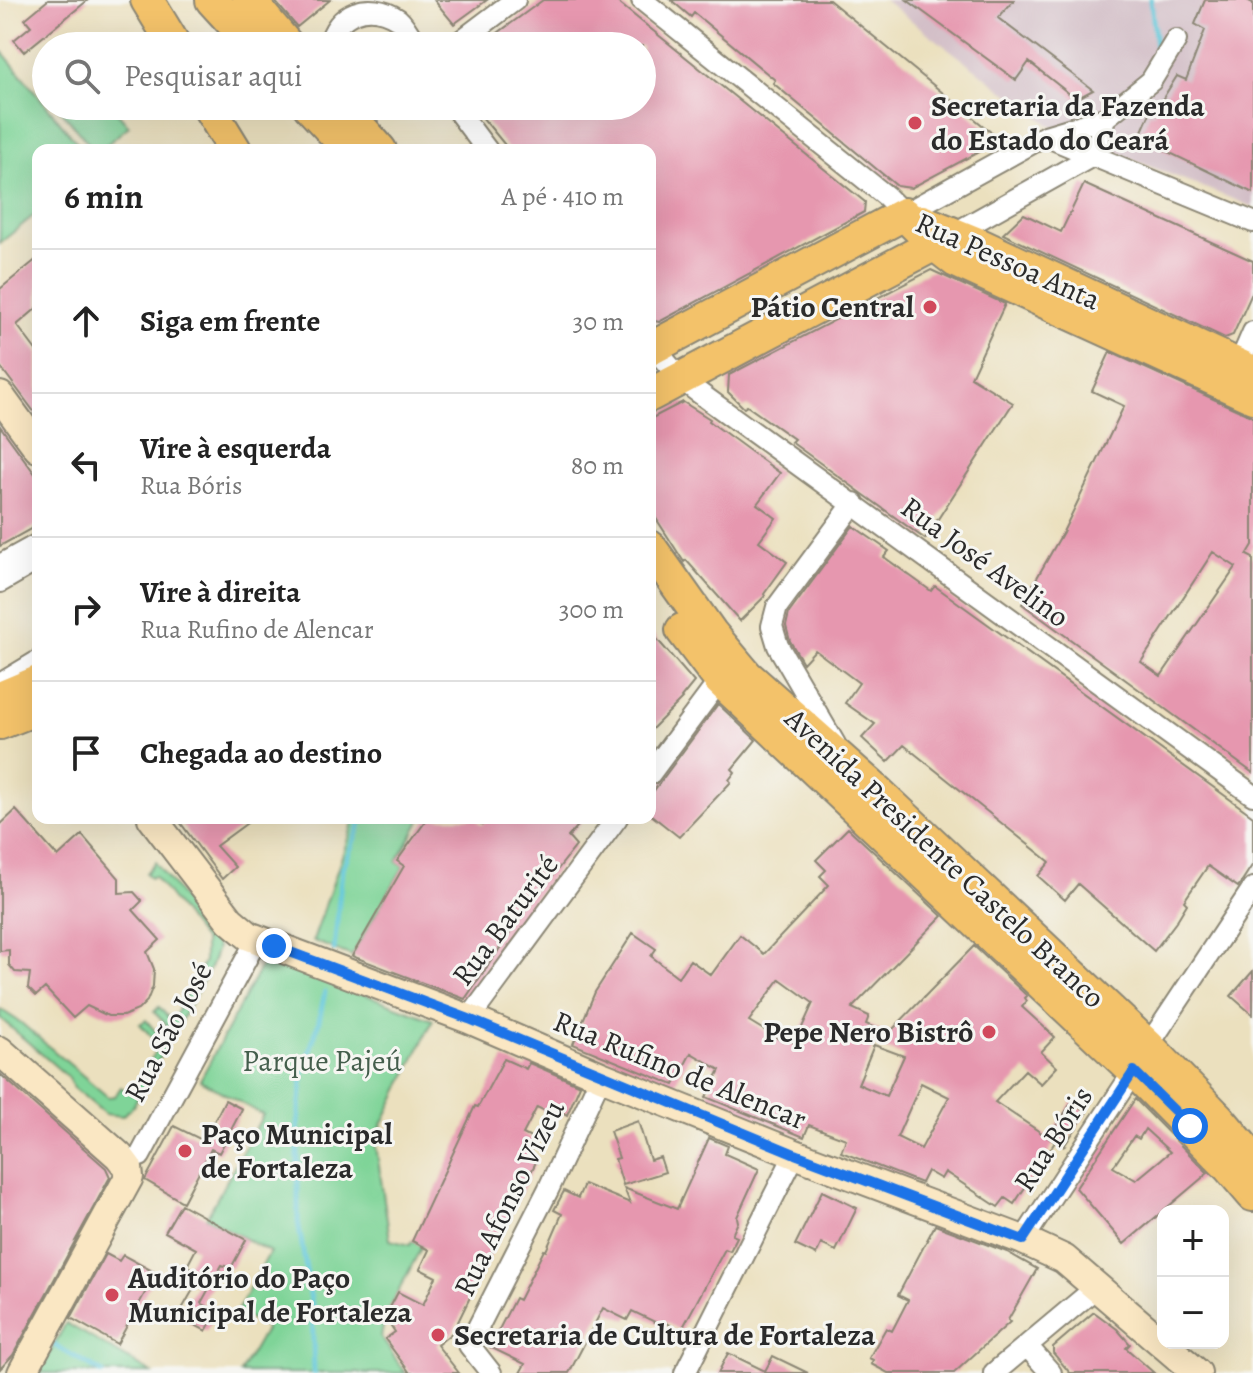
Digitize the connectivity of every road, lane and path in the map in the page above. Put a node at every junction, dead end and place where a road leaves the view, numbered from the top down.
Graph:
1 (147, 0) edge
2 (212, 0) edge
3 (249, 0) edge
4 (515, 0) edge
5 (642, 0) edge
6 (166, 32) edge
7 (241, 32) edge
8 (276, 32) edge
9 (332, 32) edge
10 (406, 32) edge
11 (473, 32) edge
12 (1176, 40) dead end
13 (1105, 118) junction
14 (217, 120) edge
15 (322, 120) edge
16 (353, 120) edge
17 (464, 120) edge
18 (1045, 136) junction
19 (231, 144) edge
20 (344, 144) edge
21 (375, 144) edge
22 (482, 144) edge
23 (1094, 155) junction
24 (904, 214) junction
25 (1253, 222) edge
26 (944, 239) junction
27 (1253, 332) edge
28 (656, 343) edge
29 (656, 352) edge
30 (681, 379) junction
31 (1244, 380) edge
32 (656, 392) edge
33 (0, 396) edge
34 (32, 440) edge
35 (854, 503) junction
36 (32, 547) edge
37 (656, 558) edge
38 (32, 563) edge
39 (0, 565) edge
40 (0, 582) edge
41 (656, 591) edge
42 (703, 640) junction
43 (32, 665) edge
44 (720, 680) junction
45 (0, 684) edge
46 (32, 685) edge
47 (0, 698) edge
48 (32, 710) edge
49 (0, 723) edge
50 (656, 766) edge
51 (849, 768) junction
52 (1253, 795) edge
53 (157, 824) edge
54 (613, 824) edge
55 (1253, 888) edge
56 (257, 939) junction
57 (469, 1019) junction
58 (0, 1051) edge
59 (1141, 1059) junction
60 (601, 1076) junction
61 (795, 1154) junction
62 (129, 1156) junction
63 (1253, 1159) edge
64 (1253, 1195) edge
65 (1023, 1240) junction
66 (1098, 1286) junction
67 (1027, 1346) junction
68 (22, 1373) edge
69 (491, 1373) edge
70 (685, 1373) edge
71 (994, 1373) edge
72 (1051, 1373) edge
73 (1197, 1373) edge

1 - 6 main road
2 - 7 main road
3 - 8 main road
4 - 11 street
5 - 24 street
9 - 10 street
12 - 13 street
13 - 18 street
13 - 23 street
14 - 19 main road
15 - 20 main road
16 - 21 main road
17 - 22 street
18 - 23 street
18 - 24 street
23 - 25 street
23 - 26 street
24 - 26 main road, Rua Pessoa Anta
24 - 28 main road
26 - 30 main road
26 - 31 main road, Rua Pessoa Anta
27 - 31 street
29 - 30 street, Rua José Avelino
30 - 32 main road
30 - 35 street, Rua José Avelino
33 - 34 street
35 - 51 street
35 - 52 street, Rua José Avelino
36 - 39 street
37 - 42 main road, Avenida Presidente Castelo Branco
38 - 40 street
41 - 42 main road, Avenida Presidente Castelo Branco
42 - 44 main road, Avenida Presidente Castelo Branco
42 - 51 main road, Avenida Presidente Castelo Branco
43 - 45 street
44 - 50 street
44 - 59 main road, Avenida Presidente Castelo Branco
46 - 47 main road
48 - 49 main road
51 - 59 main road, Avenida Presidente Castelo Branco
53 - 56 street, Rua Rufino de Alencar
54 - 57 street, Rua Baturité
55 - 59 street, Rua Bóris
56 - 57 street, Rua Rufino de Alencar
56 - 62 street, Rua São José
57 - 60 street, Rua Rufino de Alencar
58 - 62 street
59 - 63 main road, Avenida Presidente Castelo Branco
59 - 64 main road, Avenida Presidente Castelo Branco
59 - 65 street, Rua Bóris
60 - 61 street, Rua Rufino de Alencar
60 - 69 street, Rua Afonso Vizeu
61 - 65 street, Rua Rufino de Alencar
61 - 70 street
62 - 68 street
65 - 66 street, Rua Rufino de Alencar
66 - 67 street
66 - 73 street, Rua Rufino de Alencar
67 - 71 street
67 - 72 street

